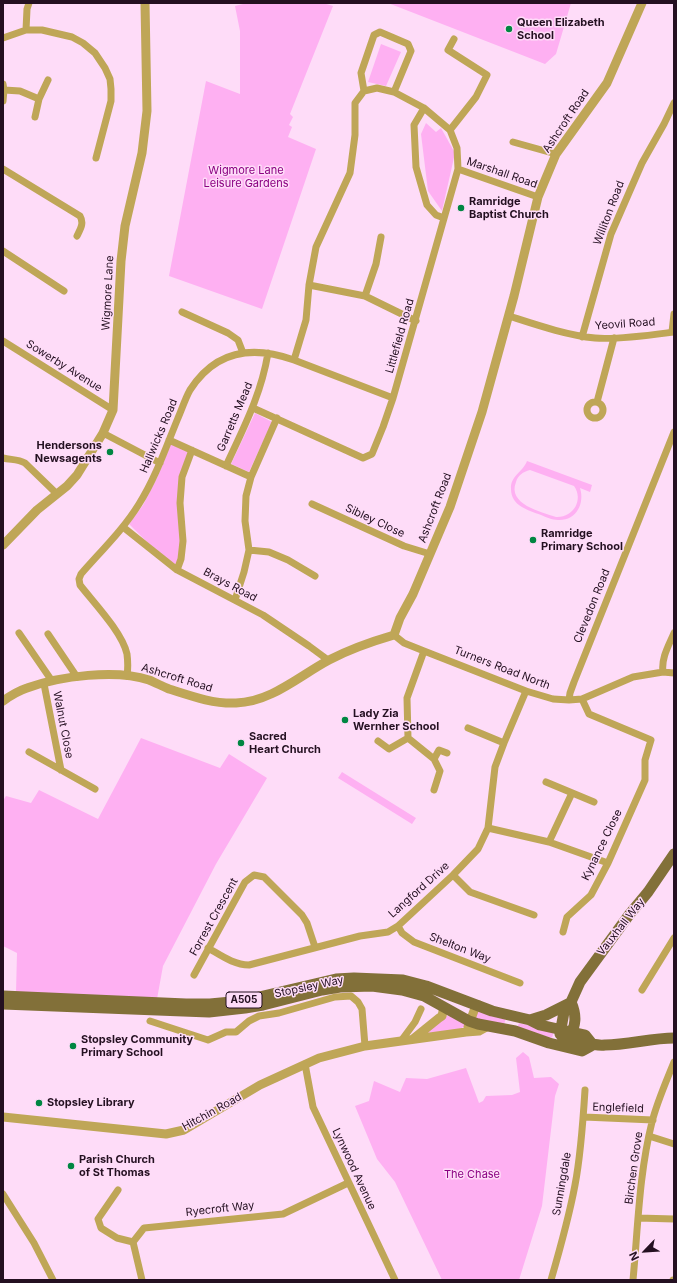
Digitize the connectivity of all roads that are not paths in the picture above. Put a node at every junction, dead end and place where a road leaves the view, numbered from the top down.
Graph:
1 (29, 3) edge
2 (145, 3) edge
3 (642, 3) edge
4 (26, 30) junction
5 (3, 38) edge
6 (454, 39) dead end
7 (48, 80) dead end
8 (4, 87) edge
9 (364, 91) junction
10 (394, 92) junction
11 (39, 99) junction
12 (3, 100) edge
13 (674, 103) edge
14 (424, 108) junction
15 (35, 117) dead end
16 (450, 130) junction
17 (513, 142) dead end
18 (556, 154) junction
19 (96, 158) dead end
20 (3, 169) edge
21 (458, 169) junction
22 (538, 197) junction
23 (444, 218) junction
24 (77, 236) dead end
25 (381, 237) dead end
26 (3, 251) edge
27 (309, 285) junction
28 (64, 291) dead end
29 (365, 296) junction
30 (182, 312) dead end
31 (674, 314) edge
32 (509, 316) junction
33 (416, 320) junction
34 (673, 332) edge
35 (582, 337) junction
36 (614, 338) junction
37 (3, 341) edge
38 (243, 353) junction
39 (268, 353) junction
40 (294, 360) junction
41 (393, 398) junction
42 (597, 402) dead end
43 (253, 408) junction
44 (112, 410) junction
45 (277, 418) junction
46 (674, 432) edge
47 (103, 433) junction
48 (169, 440) junction
49 (192, 450) junction
50 (3, 458) edge
51 (160, 463) junction
52 (226, 466) junction
53 (250, 477) junction
54 (57, 494) junction
55 (312, 504) dead end
56 (123, 527) junction
57 (3, 545) edge
58 (249, 550) junction
59 (430, 554) junction
60 (177, 570) junction
61 (315, 576) dead end
62 (235, 600) junction
63 (19, 632) dead end
64 (674, 633) edge
65 (48, 634) dead end
66 (394, 635) junction
67 (424, 651) junction
68 (328, 660) junction
69 (663, 672) junction
70 (674, 673) edge
71 (127, 676) junction
72 (77, 677) junction
73 (48, 682) junction
74 (526, 690) junction
75 (582, 699) junction
76 (569, 700) junction
77 (3, 701) edge
78 (468, 728) dead end
79 (408, 738) junction
80 (378, 741) dead end
81 (504, 743) junction
82 (28, 752) dead end
83 (447, 753) dead end
84 (434, 759) junction
85 (61, 770) junction
86 (546, 782) dead end
87 (95, 789) dead end
88 (434, 790) dead end
89 (572, 793) junction
90 (594, 802) dead end
91 (488, 828) junction
92 (549, 842) junction
93 (674, 854) edge
94 (608, 863) junction
95 (453, 875) junction
96 (534, 915) dead end
97 (398, 926) junction
98 (563, 932) dead end
99 (674, 938) edge
100 (315, 947) junction
101 (208, 948) junction
102 (194, 975) dead end
103 (520, 983) dead end
104 (642, 990) dead end
105 (3, 996) edge
106 (571, 1002) junction
107 (3, 1004) edge
108 (478, 1006) junction
109 (444, 1007) junction
110 (421, 1009) dead end
111 (530, 1020) junction
112 (150, 1021) dead end
113 (468, 1026) junction
114 (560, 1029) junction
115 (570, 1036) junction
116 (674, 1038) edge
117 (413, 1039) junction
118 (401, 1040) junction
119 (556, 1044) junction
120 (593, 1045) junction
121 (365, 1046) junction
122 (674, 1062) edge
123 (305, 1064) junction
124 (671, 1079) edge
125 (585, 1090) dead end
126 (3, 1117) edge
127 (584, 1117) junction
128 (652, 1120) junction
129 (649, 1136) junction
130 (674, 1144) edge
131 (348, 1183) junction
132 (118, 1190) dead end
133 (3, 1194) edge
134 (638, 1218) junction
135 (674, 1219) edge
136 (133, 1242) junction
137 (53, 1280) edge
138 (142, 1280) edge
139 (395, 1280) edge
140 (551, 1280) edge
141 (633, 1280) edge

1 - 4 street
2 - 44 street, Wigmore Lane
3 - 18 street, Ashcroft Road
4 - 5 street
4 - 19 street
6 - 16 street
7 - 11 street
8 - 11 street
8 - 12 street
9 - 10 street, Littlefield Road
9 - 10 street
9 - 27 street
10 - 14 street, Littlefield Road
11 - 15 street
13 - 35 street, Williton Road
14 - 16 street, Littlefield Road
14 - 23 street
16 - 21 street, Littlefield Road
17 - 18 street
18 - 22 street, Ashcroft Road
20 - 24 street
21 - 22 street, Marshall Road
21 - 23 street, Littlefield Road
22 - 32 street, Ashcroft Road
23 - 33 street, Littlefield Road
25 - 29 street
26 - 28 street
27 - 29 street
27 - 40 street
29 - 33 street
30 - 38 street
31 - 34 street
32 - 35 street, Yeovil Road
32 - 59 street, Ashcroft Road
33 - 41 street, Littlefield Road
34 - 36 street, Yeovil Road
35 - 36 street, Yeovil Road
36 - 42 street
37 - 44 street, Sowerby Avenue
38 - 39 street, Hallwicks Road
38 - 48 street, Hallwicks Road
39 - 40 street, Hallwicks Road
39 - 43 street, Garretts Mead
40 - 41 street, Hallwicks Road
41 - 45 street, Littlefield Road
43 - 45 street, Littlefield Road
43 - 52 street, Garretts Mead
44 - 47 street, Wigmore Lane
45 - 53 street
46 - 76 street, Clevedon Road
47 - 51 street
47 - 54 street, Wigmore Lane
48 - 49 street
48 - 51 street, Hallwicks Road
49 - 52 street
49 - 60 street
50 - 54 street
51 - 56 street, Hallwicks Road
52 - 53 street
53 - 58 street
54 - 57 street, Wigmore Lane
55 - 59 street, Sibley Close
56 - 60 street, Brays Road
56 - 71 street, Hallwicks Road
58 - 61 street
58 - 62 street
59 - 66 street, Ashcroft Road
60 - 62 street, Brays Road
62 - 68 street, Brays Road
63 - 73 street
64 - 69 street
65 - 72 street
66 - 67 street, Turners Road North
66 - 68 street, Ashcroft Road
67 - 74 street, Turners Road North
67 - 79 street
68 - 71 street, Ashcroft Road
69 - 70 street, Turners Road North
69 - 75 street, Turners Road North
71 - 72 street, Ashcroft Road
72 - 73 street, Ashcroft Road
73 - 77 street, Ashcroft Road
73 - 85 street, Walnut Close
74 - 76 street, Turners Road North
74 - 81 street, Langford Drive
75 - 76 street, Turners Road North
75 - 94 street, Kynance Close
78 - 81 street
79 - 80 street
79 - 84 street
81 - 91 street, Langford Drive
82 - 85 street, Walnut Close
83 - 84 street
84 - 88 street
85 - 87 street, Walnut Close
86 - 89 street
89 - 90 street
89 - 92 street
91 - 92 street
91 - 95 street, Langford Drive
92 - 94 street
93 - 106 main road, Vauxhall Way
94 - 98 street, Kynance Close
95 - 96 street
95 - 97 street, Langford Drive
97 - 100 street, Langford Drive
97 - 103 street, Shelton Way
99 - 104 street
100 - 101 street, Langford Drive
100 - 101 street, Forrest Crescent
101 - 102 street, Forrest Crescent
105 - 108 main road, Stopsley Way / A505
106 - 111 main road
106 - 114 main road, Vauxhall Way
106 - 115 main road
107 - 109 main road, Stopsley Way / A505
108 - 111 main road, Stopsley Way / A505
108 - 113 street
109 - 113 main road, Stopsley Way / A505
109 - 117 street
110 - 118 street
111 - 114 main road, Stopsley Way / A505
112 - 121 street, Stopsley Way
113 - 117 street, Hitchin Road
113 - 119 main road, Stopsley Way / A505
114 - 115 main road
115 - 119 main road
115 - 120 main road
116 - 120 main road
117 - 118 street, Hitchin Road
118 - 121 street, Hitchin Road
119 - 120 main road
121 - 123 street, Hitchin Road
122 - 124 street, Birchen Grove
123 - 126 street, Hitchin Road
123 - 131 street, Lynwood Avenue
124 - 128 street, Birchen Grove
125 - 127 street, Sunningdale
127 - 128 street, Englefield
127 - 140 street, Sunningdale
128 - 129 street, Birchen Grove
129 - 130 street
129 - 134 street, Birchen Grove
131 - 136 street, Ryecroft Way
131 - 139 street, Lynwood Avenue
132 - 136 street
133 - 137 street
134 - 135 street
134 - 141 street, Birchen Grove
136 - 138 street

